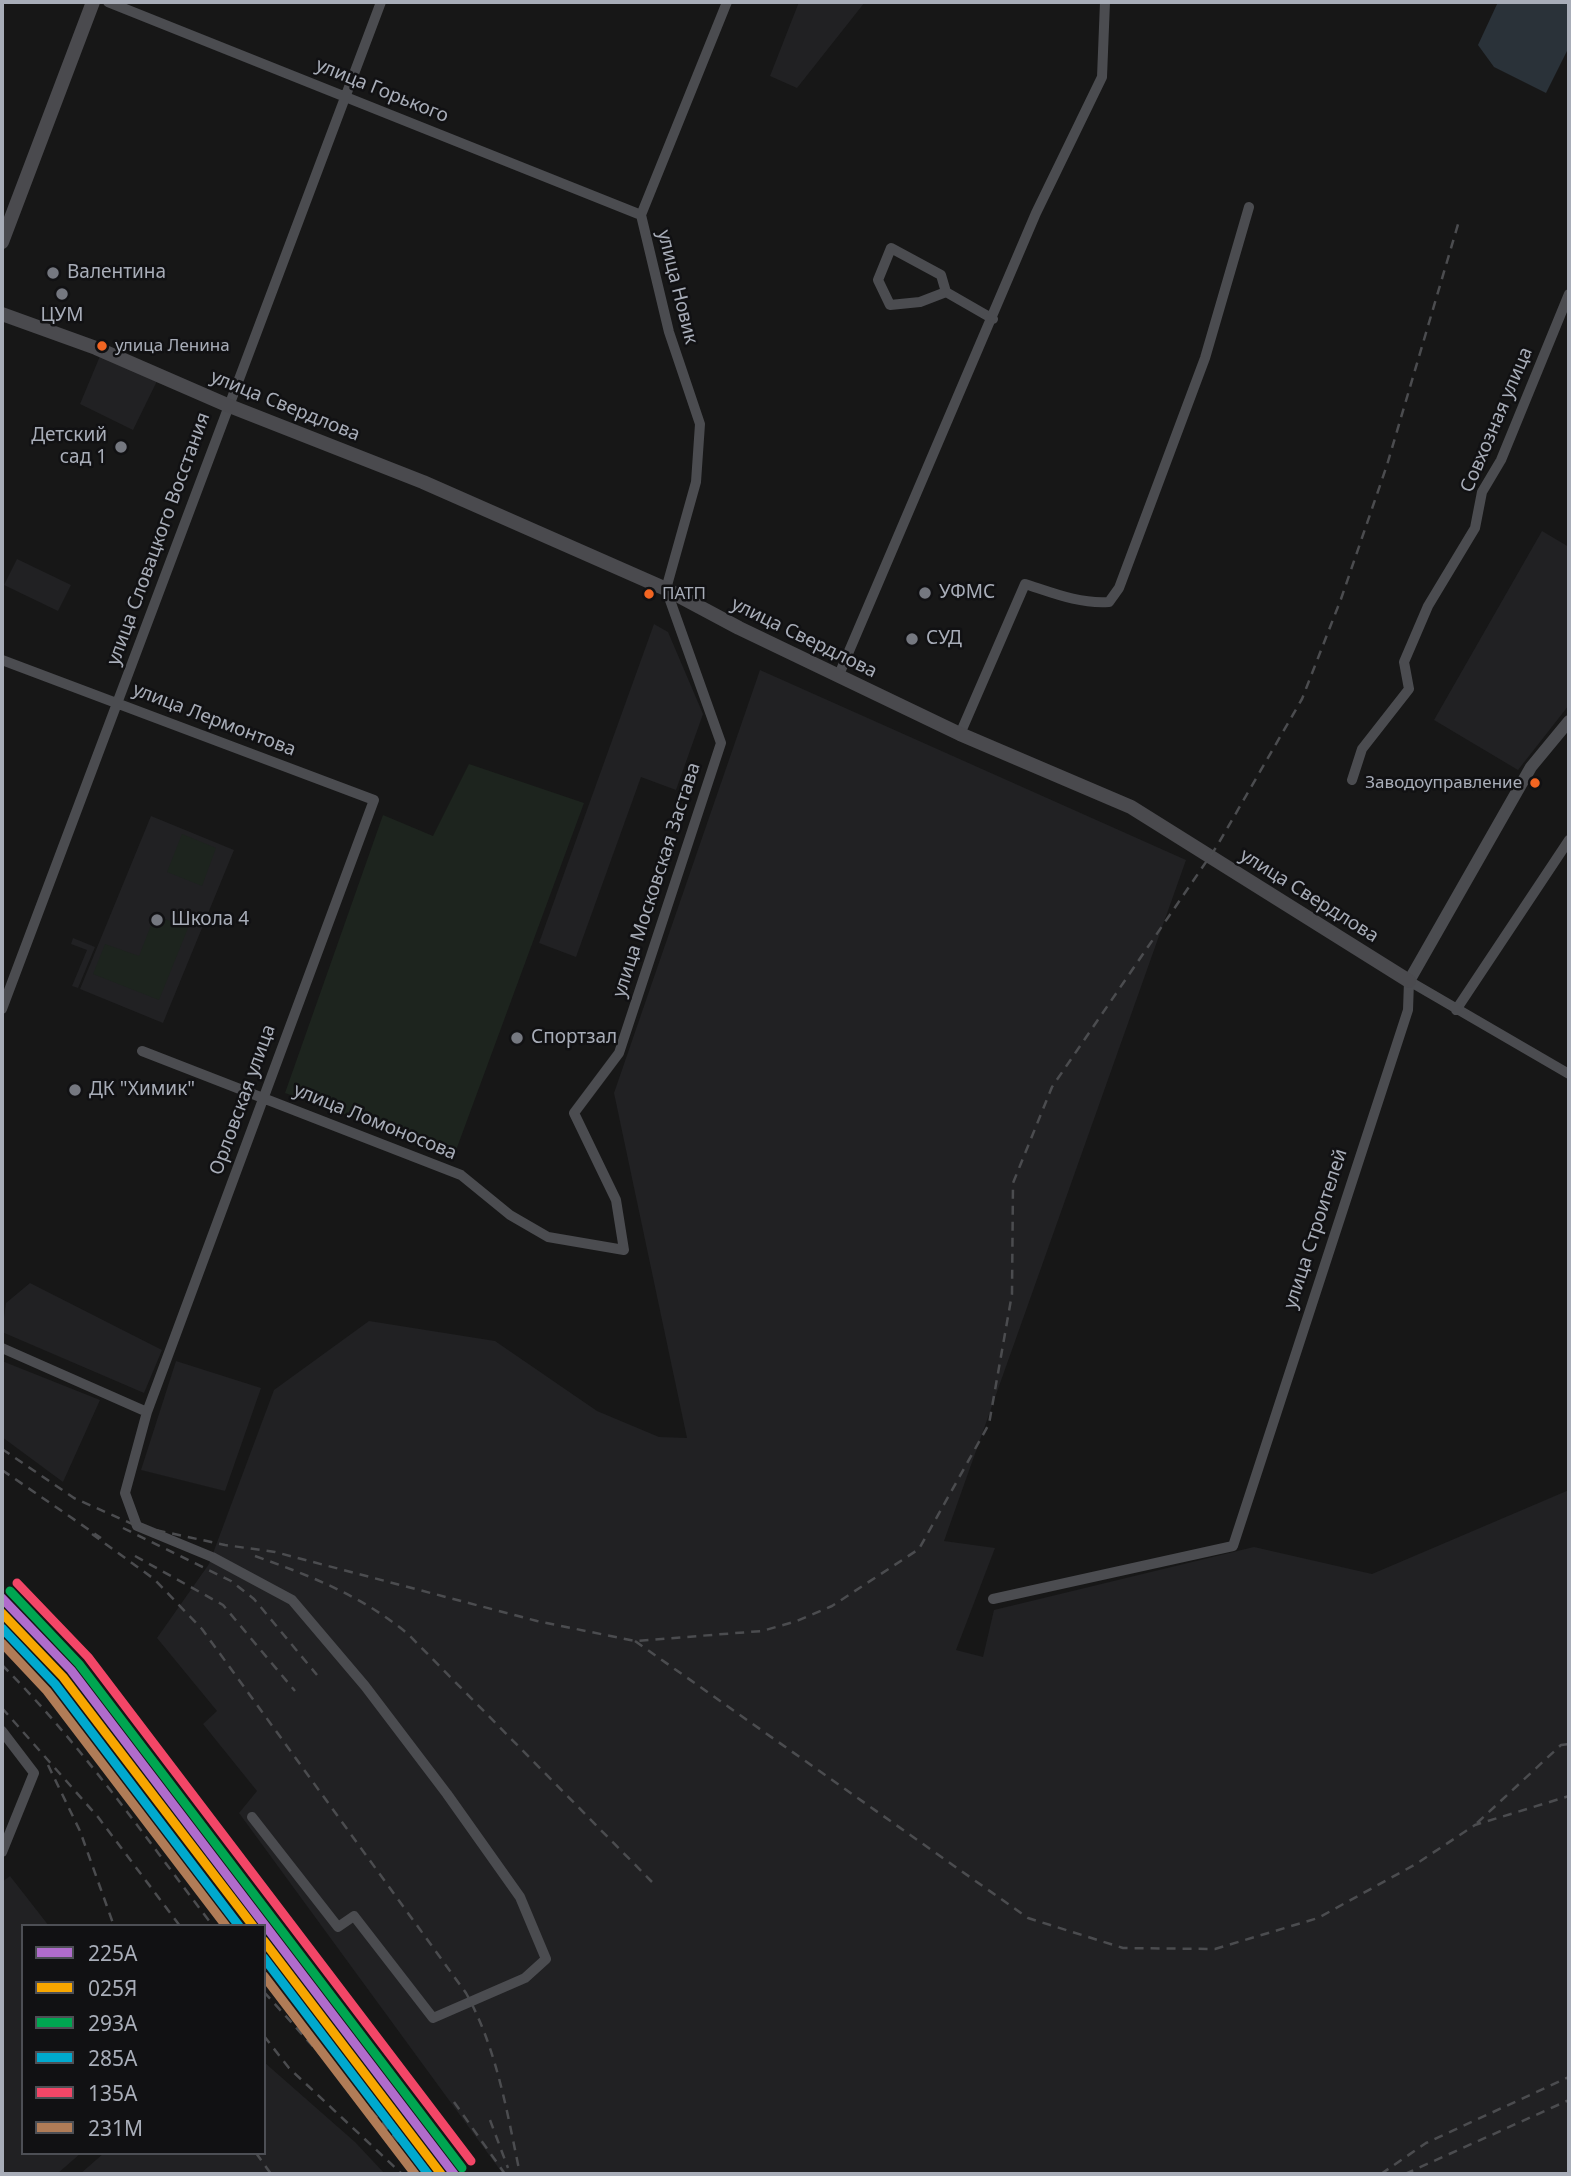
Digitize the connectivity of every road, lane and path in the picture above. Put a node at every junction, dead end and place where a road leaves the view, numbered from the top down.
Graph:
1 (93, 2) edge
2 (108, 2) edge
3 (381, 2) edge
4 (727, 2) edge
5 (1105, 2) edge
6 (345, 94) junction
7 (1249, 207) dead end
8 (641, 215) junction
9 (2, 242) edge
10 (946, 292) junction
11 (1569, 294) edge
12 (2, 314) edge
13 (993, 319) junction
14 (227, 405) junction
15 (666, 589) junction
16 (2, 660) edge
17 (838, 677) junction
18 (118, 703) junction
19 (1569, 721) edge
20 (960, 734) junction
21 (1352, 780) dead end
22 (374, 800) joint
23 (1569, 840) edge
24 (1409, 981) junction
25 (2, 1009) edge
26 (1456, 1010) junction
27 (142, 1051) dead end
28 (1569, 1073) edge
29 (263, 1097) junction
30 (624, 1250) joint
31 (2, 1348) edge
32 (147, 1412) junction
33 (993, 1600) dead end
34 (2, 1731) edge
35 (252, 1817) dead end
36 (2, 1852) edge

1 - 9 main road
2 - 6 street, улица Горького
3 - 6 street, улица Словацкого Восстания
4 - 8 street, улица Новик
5 - 13 street
6 - 8 street, улица Горького
6 - 14 street, улица Словацкого Восстания
7 - 20 street
8 - 15 street, улица Новик
10 - 10 street
10 - 13 street
11 - 21 street, Совхозная улица
12 - 14 main road, улица Свердлова
13 - 17 street
14 - 15 main road, улица Свердлова
14 - 18 street, улица Словацкого Восстания
15 - 17 main road, улица Свердлова
15 - 30 street, улица Московская Застава
16 - 18 street, улица Лермонтова
17 - 20 main road, улица Свердлова
18 - 22 street, улица Лермонтова
18 - 25 street, улица Словацкого Восстания
19 - 24 street, улица Строителей
20 - 24 main road, улица Свердлова
22 - 29 street, Орловская улица
23 - 26 street
24 - 26 street
24 - 33 street, улица Строителей
26 - 28 street
27 - 29 street, улица Ломоносова
29 - 30 street, улица Ломоносова
29 - 32 street, Орловская улица
31 - 32 street
32 - 35 street, Орловская улица
34 - 36 street

